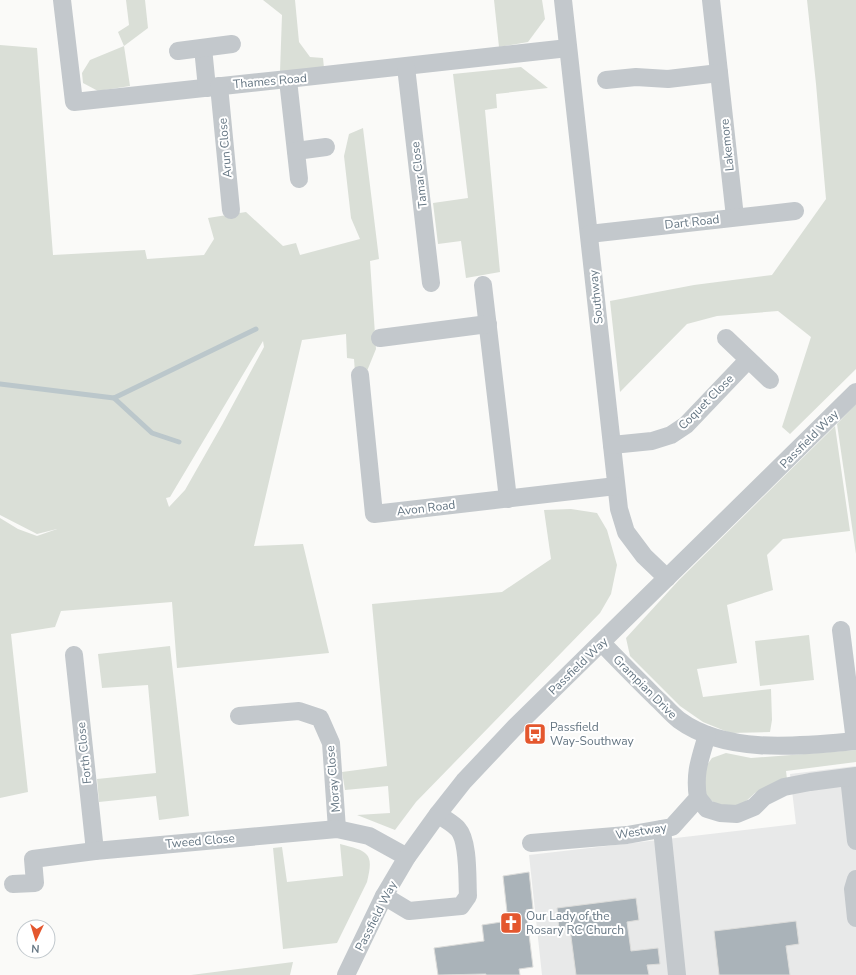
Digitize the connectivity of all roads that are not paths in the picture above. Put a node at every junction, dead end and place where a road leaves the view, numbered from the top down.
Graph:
1 (62, 0) edge
2 (563, 0) edge
3 (711, 0) edge
4 (232, 44) dead end
5 (204, 48) junction
6 (568, 48) junction
7 (178, 51) dead end
8 (406, 67) junction
9 (719, 73) junction
10 (288, 80) junction
11 (606, 80) dead end
12 (213, 87) junction
13 (326, 147) dead end
14 (296, 151) junction
15 (299, 179) dead end
16 (231, 210) dead end
17 (795, 211) dead end
18 (735, 218) junction
19 (589, 234) junction
20 (431, 283) dead end
21 (483, 285) dead end
22 (488, 324) junction
23 (380, 338) dead end
24 (726, 338) dead end
25 (748, 360) junction
26 (360, 375) dead end
27 (770, 380) dead end
28 (856, 392) edge
29 (612, 445) junction
30 (616, 486) junction
31 (508, 499) junction
32 (667, 578) junction
33 (840, 630) dead end
34 (602, 643) junction
35 (74, 654) dead end
36 (239, 716) dead end
37 (707, 735) junction
38 (856, 741) edge
39 (853, 776) edge
40 (698, 798) junction
41 (438, 814) junction
42 (337, 829) junction
43 (662, 829) junction
44 (856, 841) edge
45 (531, 843) dead end
46 (95, 851) junction
47 (407, 857) junction
48 (856, 879) edge
49 (13, 884) dead end
50 (384, 896) junction
51 (856, 918) edge
52 (346, 975) edge
53 (677, 975) edge

1 - 12 street, Thames Road
2 - 6 street, Southway
3 - 9 street, Lakemore
4 - 5 street
5 - 7 street
5 - 12 street, Arun Close
6 - 8 street, Thames Road
6 - 19 street, Southway
8 - 10 street, Thames Road
8 - 20 street, Tamar Close
9 - 11 street
9 - 18 street, Lakemore
10 - 12 street, Thames Road
10 - 14 street
12 - 16 street, Arun Close
13 - 14 street
14 - 15 street
17 - 18 street, Dart Road
18 - 19 street, Dart Road
19 - 29 street, Southway
21 - 22 street
22 - 23 street
22 - 31 street
24 - 25 street
25 - 27 street
25 - 29 street, Coquet Close
26 - 31 street, Avon Road
28 - 32 street, Passfield Way
29 - 30 street, Southway
30 - 31 street, Avon Road
30 - 32 street, Southway
32 - 34 street, Passfield Way
33 - 38 street
34 - 37 street, Grampian Drive
34 - 41 street, Passfield Way
35 - 46 street, Forth Close
36 - 42 street, Moray Close
37 - 38 street, Grampian Drive
37 - 40 street
39 - 40 street
39 - 44 street
40 - 43 street, Westway
41 - 47 street, Passfield Way
41 - 50 street
42 - 46 street, Tweed Close
42 - 47 street, Tweed Close
43 - 45 street, Westway
43 - 53 street
46 - 49 street, Tweed Close
47 - 50 street, Passfield Way
48 - 51 street
50 - 52 street, Passfield Way

